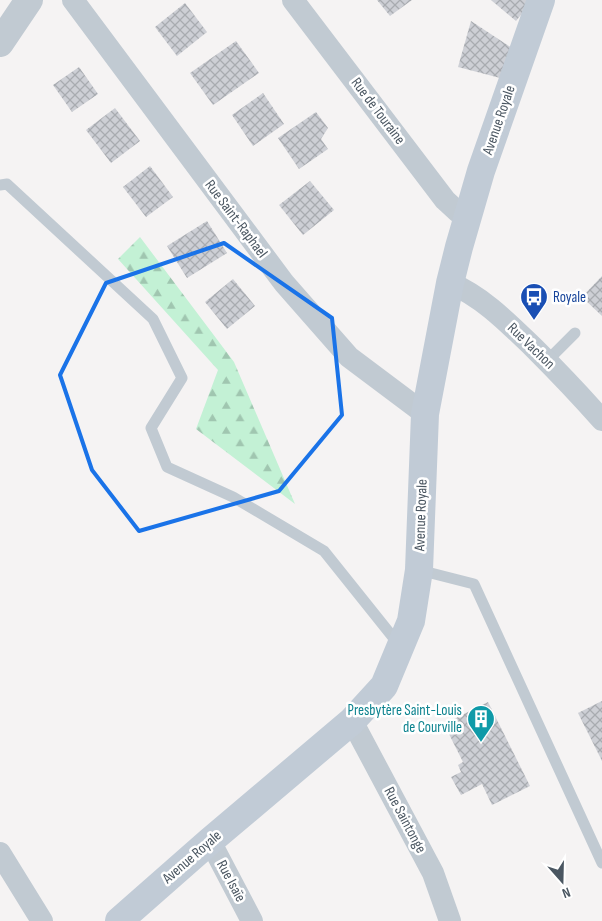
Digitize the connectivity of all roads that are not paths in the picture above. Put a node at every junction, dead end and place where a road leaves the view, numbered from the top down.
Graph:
1 (29, 0) edge
2 (73, 0) edge
3 (293, 0) edge
4 (541, 0) edge
5 (0, 43) edge
6 (0, 185) edge
7 (467, 217) junction
8 (450, 282) junction
9 (575, 333) dead end
10 (546, 361) junction
11 (600, 413) edge
12 (424, 414) junction
13 (420, 570) junction
14 (400, 646) junction
15 (352, 721) junction
16 (210, 842) junction
17 (0, 853) edge
18 (602, 863) edge
19 (42, 921) edge
20 (119, 921) edge
21 (252, 921) edge
22 (450, 921) edge

1 - 5 street
2 - 12 street, Rue Saint-Raphael
3 - 7 street, Rue de Touraine
4 - 7 main road, Avenue Royale
6 - 14 lane
7 - 8 main road, Avenue Royale
8 - 10 street, Rue Vachon
8 - 12 main road, Avenue Royale
9 - 10 lane
10 - 11 street, Rue Vachon
12 - 13 main road, Avenue Royale
13 - 14 main road, Avenue Royale
13 - 18 lane
14 - 15 main road, Avenue Royale
15 - 16 main road, Avenue Royale
15 - 22 street, Rue Saintonge
16 - 20 main road, Avenue Royale
16 - 21 street, Rue Isaïe
17 - 19 street

